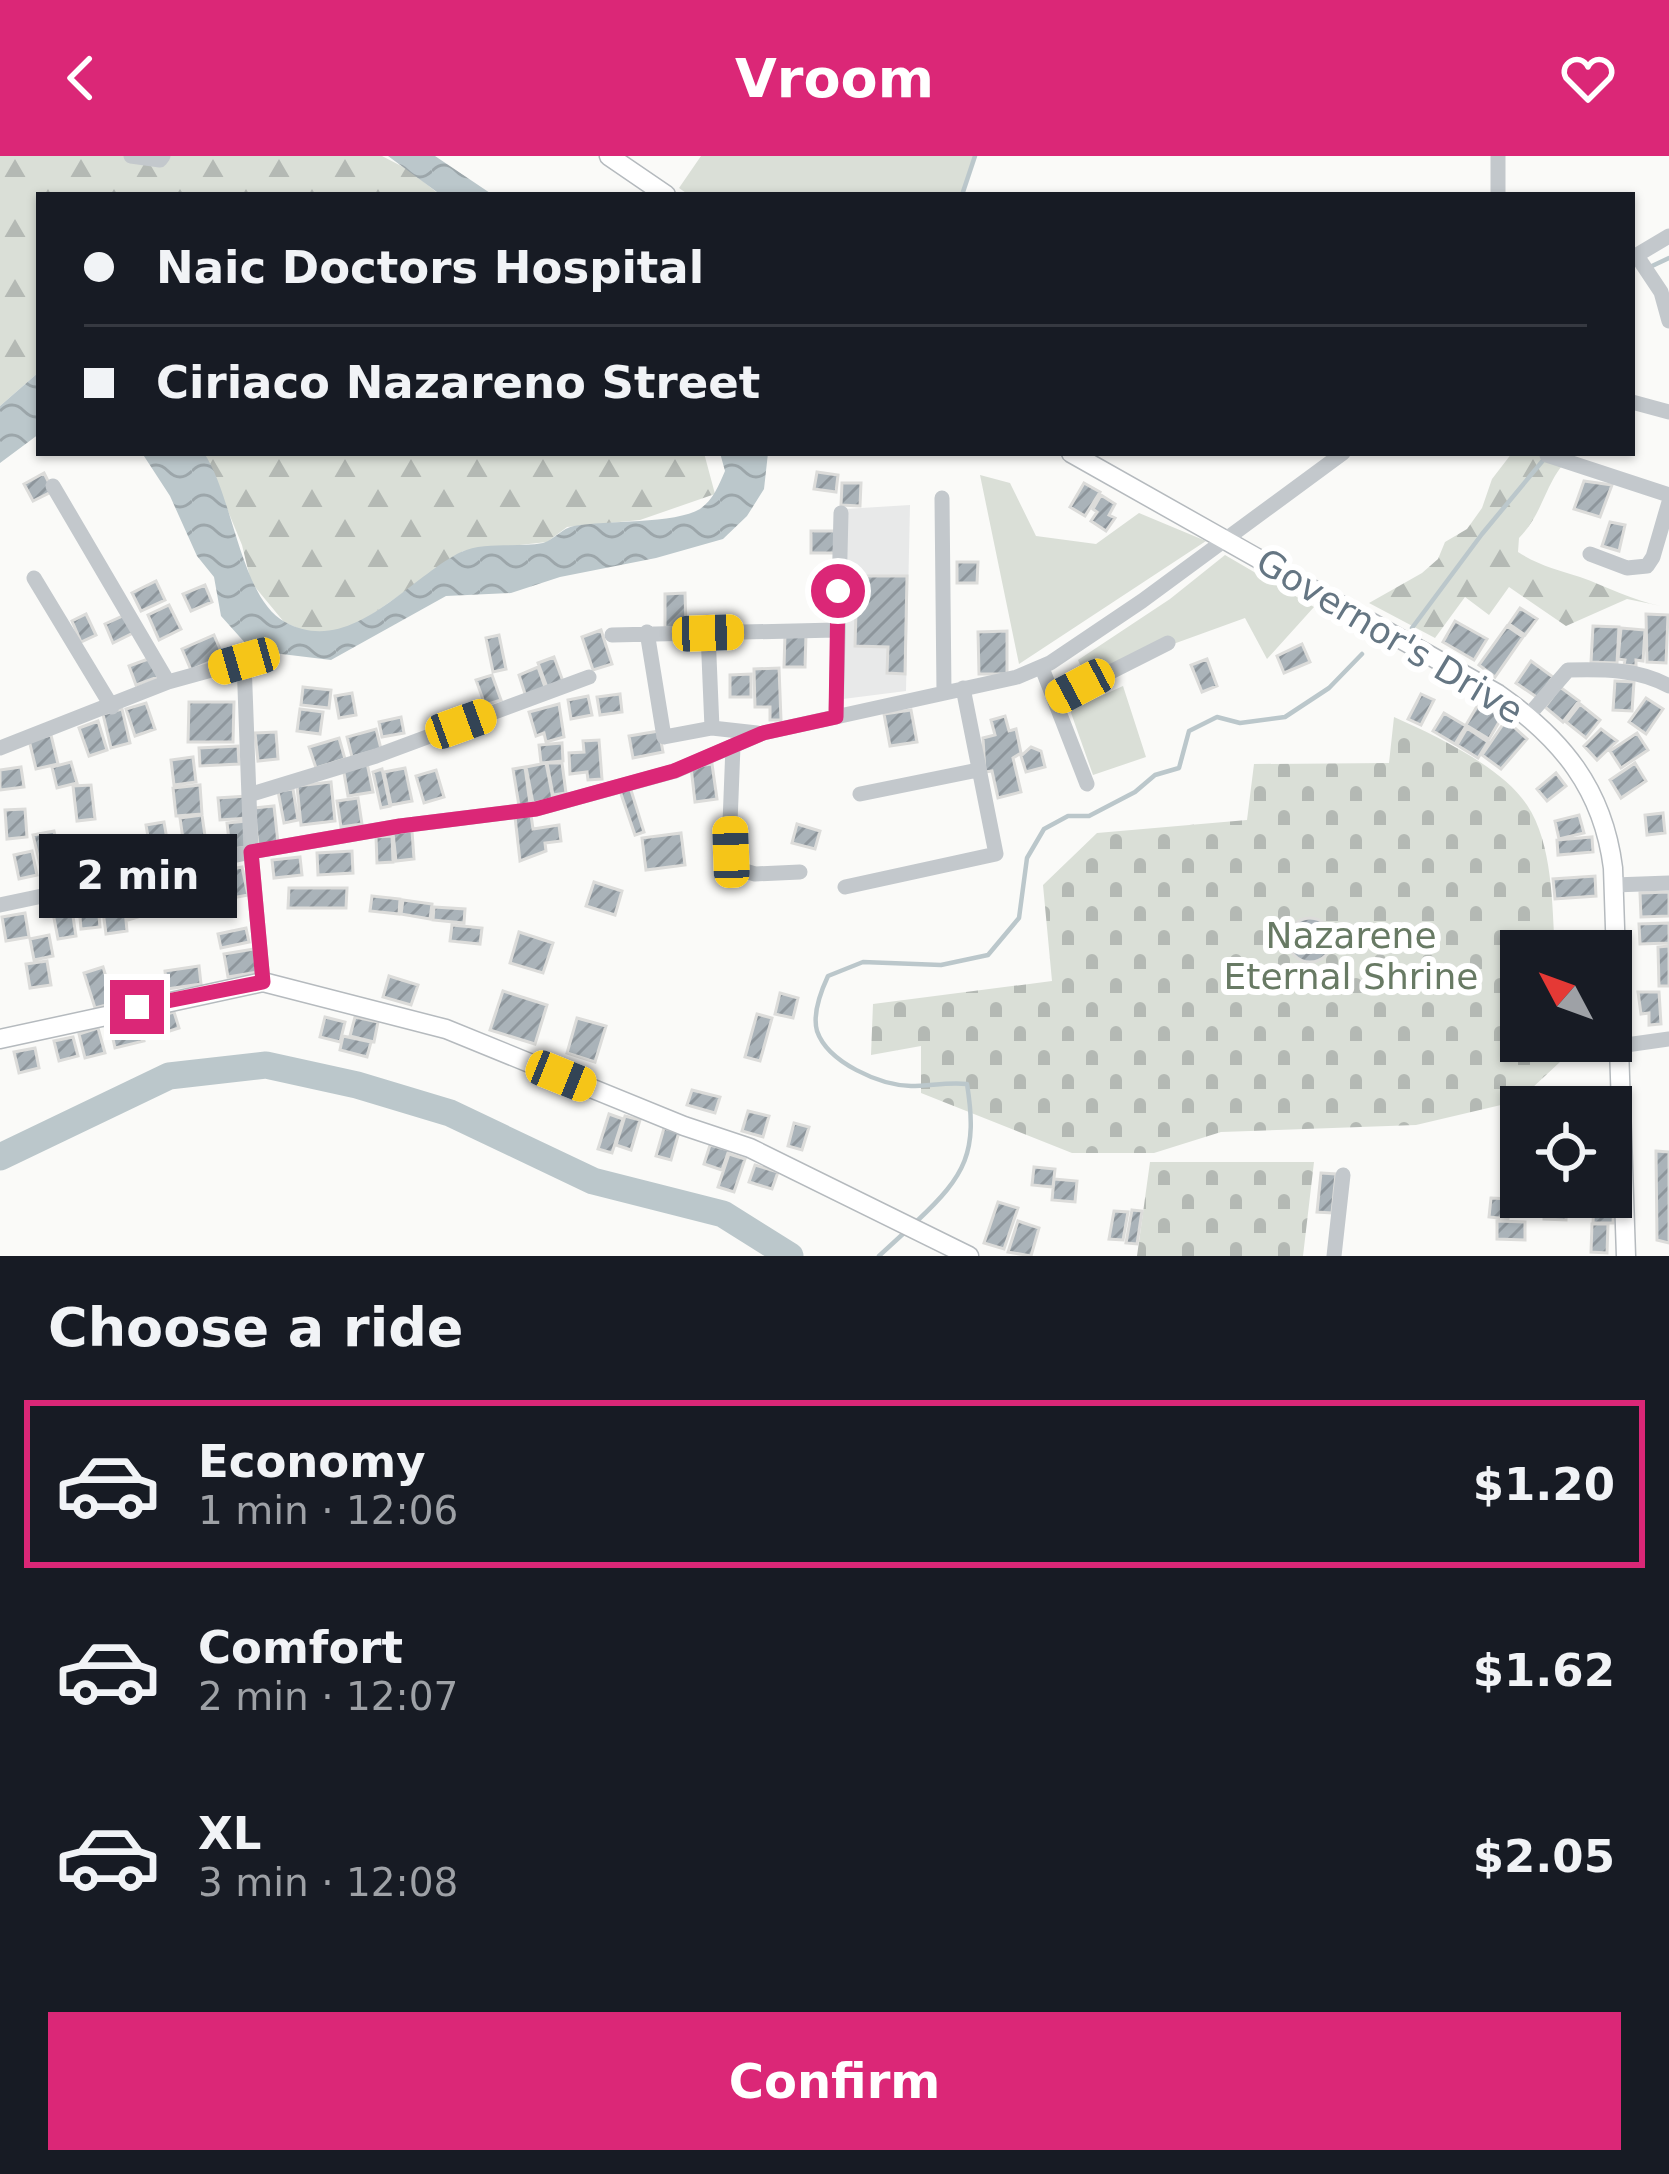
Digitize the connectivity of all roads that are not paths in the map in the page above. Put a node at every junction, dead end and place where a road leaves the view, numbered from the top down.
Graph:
1 (131, 156) edge
2 (163, 156) edge
3 (609, 156) edge
4 (1498, 156) edge
5 (662, 192) edge
6 (1498, 192) edge
7 (1669, 236) edge
8 (1636, 259) edge
9 (1669, 321) edge
10 (1635, 403) edge
11 (1669, 412) edge
12 (1076, 456) edge
13 (1339, 456) edge
14 (1550, 456) edge
15 (53, 486) dead end
16 (942, 498) dead end
17 (1669, 498) edge
18 (841, 513) dead end
19 (1226, 538) junction
20 (1590, 554) dead end
21 (34, 578) dead end
22 (836, 630) junction
23 (646, 632) junction
24 (708, 633) junction
25 (612, 635) dead end
26 (1168, 644) dead end
27 (1042, 668) junction
28 (589, 677) dead end
29 (168, 682) junction
30 (1669, 686) edge
31 (963, 688) junction
32 (944, 692) junction
33 (1054, 700) junction
34 (112, 707) junction
35 (1528, 716) junction
36 (836, 717) junction
37 (712, 728) junction
38 (763, 733) junction
39 (733, 746) junction
40 (0, 748) edge
41 (978, 770) junction
42 (1087, 784) dead end
43 (860, 794) dead end
44 (250, 795) junction
45 (251, 852) junction
46 (800, 872) dead end
47 (1669, 883) edge
48 (1614, 885) junction
49 (845, 887) dead end
50 (1, 900) edge
51 (1615, 930) edge
52 (263, 982) junction
53 (0, 1039) edge
54 (1669, 1039) edge
55 (1632, 1044) edge
56 (1620, 1062) edge
57 (1343, 1175) dead end
58 (969, 1256) edge
59 (1334, 1256) edge
60 (1626, 1256) edge

1 - 2 street
3 - 5 main road
4 - 6 street
7 - 8 street
8 - 9 street
10 - 11 street
12 - 19 main road, Governor's Drive
13 - 19 street
14 - 17 street
15 - 29 street
16 - 32 street
17 - 20 street
18 - 22 street
19 - 27 street
19 - 35 main road, Governor's Drive
21 - 34 street
22 - 24 street
22 - 36 street
23 - 24 street
23 - 25 street
23 - 37 street
24 - 37 street
26 - 33 street
27 - 31 street
27 - 33 street
28 - 44 street
29 - 34 street
29 - 44 street
30 - 35 street
31 - 32 street
31 - 41 street
32 - 36 street
33 - 42 street
34 - 40 street
35 - 48 main road, Governor's Drive
36 - 38 street
37 - 38 street
38 - 39 street
39 - 45 street
39 - 46 street
41 - 43 street
41 - 49 street
44 - 45 street
45 - 50 street
45 - 52 street
47 - 48 street
48 - 51 main road, Governor's Drive
52 - 53 main road
52 - 58 main road
54 - 55 street
56 - 60 main road, Governor's Drive
57 - 59 street

